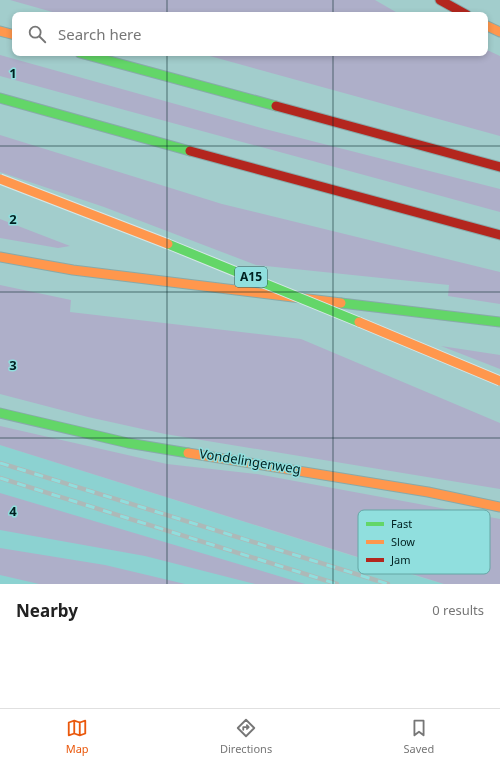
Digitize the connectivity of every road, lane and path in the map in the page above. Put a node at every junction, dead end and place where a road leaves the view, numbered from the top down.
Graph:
1 (440, 0) edge
2 (462, 12) edge
3 (488, 26) edge
4 (0, 31) edge
5 (500, 32) edge
6 (12, 34) edge
7 (91, 56) edge
8 (0, 98) edge
9 (500, 167) edge
10 (0, 179) edge
11 (500, 235) edge
12 (0, 257) edge
13 (500, 322) edge
14 (500, 381) edge
15 (0, 413) edge
16 (500, 507) edge

1 - 2 main road
3 - 5 main road
4 - 6 main road
7 - 9 main road
8 - 11 main road
10 - 14 main road, A15, bridge
12 - 13 main road, A15
15 - 16 main road, Vondelingenweg

